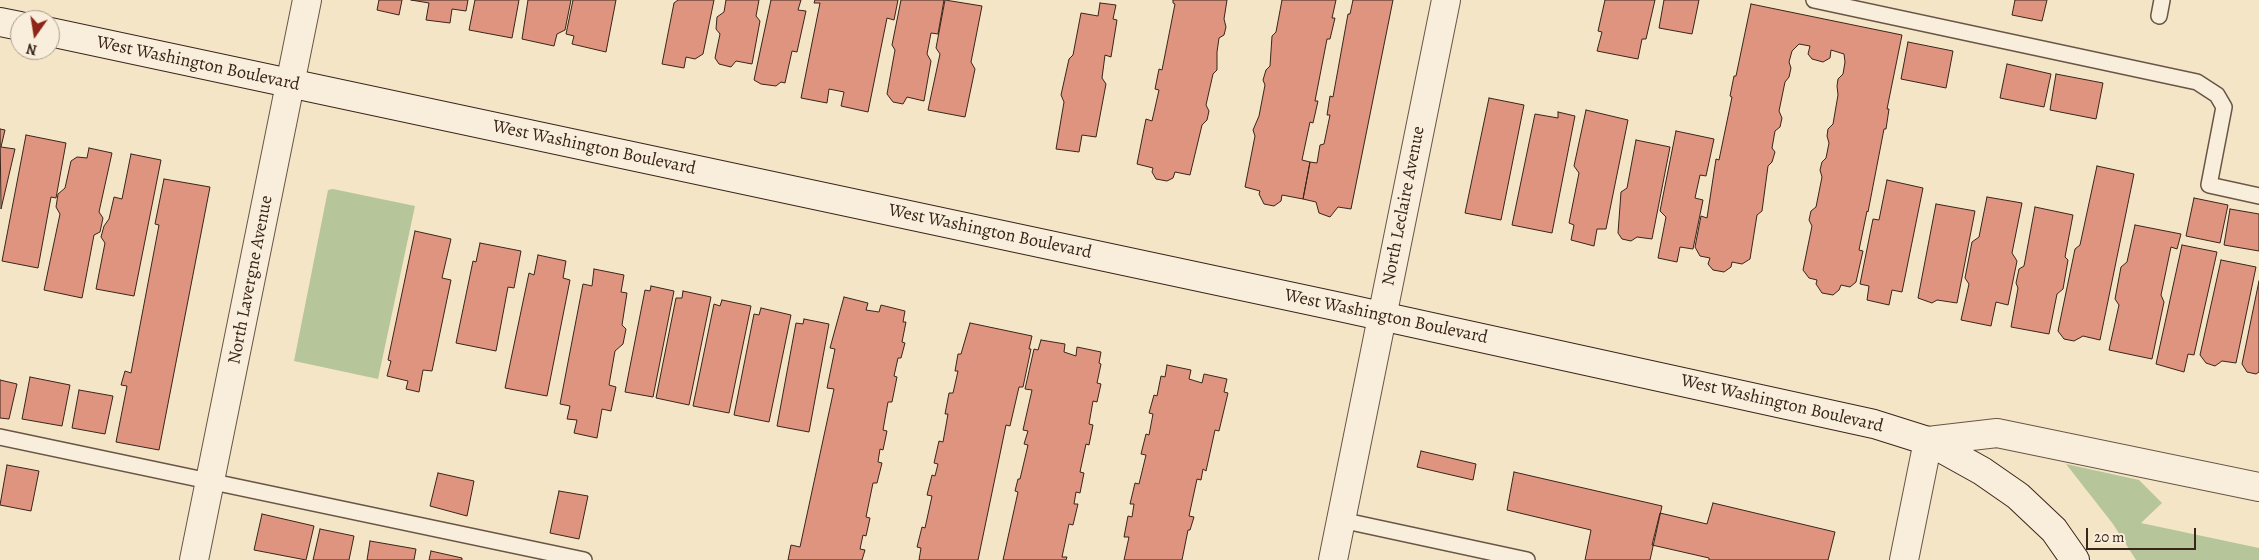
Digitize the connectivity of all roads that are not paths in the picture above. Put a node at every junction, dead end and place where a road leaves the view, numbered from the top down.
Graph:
1 (308, 0) edge
2 (1446, 0) edge
3 (1814, 0) edge
4 (2162, 0) edge
5 (2159, 16) dead end
6 (60, 34) edge
7 (291, 83) junction
8 (2259, 196) edge
9 (1382, 316) junction
10 (0, 437) edge
11 (1928, 441) junction
12 (210, 482) junction
13 (2259, 487) edge
14 (1341, 520) junction
15 (194, 560) edge
16 (584, 560) edge
17 (1333, 560) edge
18 (1527, 560) edge
19 (1904, 560) edge
20 (2075, 560) edge

1 - 7 street, North Lavergne Avenue
2 - 9 street, North Leclaire Avenue
3 - 8 lane
4 - 5 lane
6 - 7 street, West Washington Boulevard
7 - 9 street, West Washington Boulevard
7 - 12 street, North Lavergne Avenue
9 - 11 street, West Washington Boulevard
9 - 14 street, North Leclaire Avenue
10 - 12 lane
11 - 13 street, West Washington Boulevard
11 - 19 street
11 - 20 street, West Washington Boulevard
12 - 15 street, North Lavergne Avenue
12 - 16 lane
14 - 17 street, North Leclaire Avenue
14 - 18 lane

